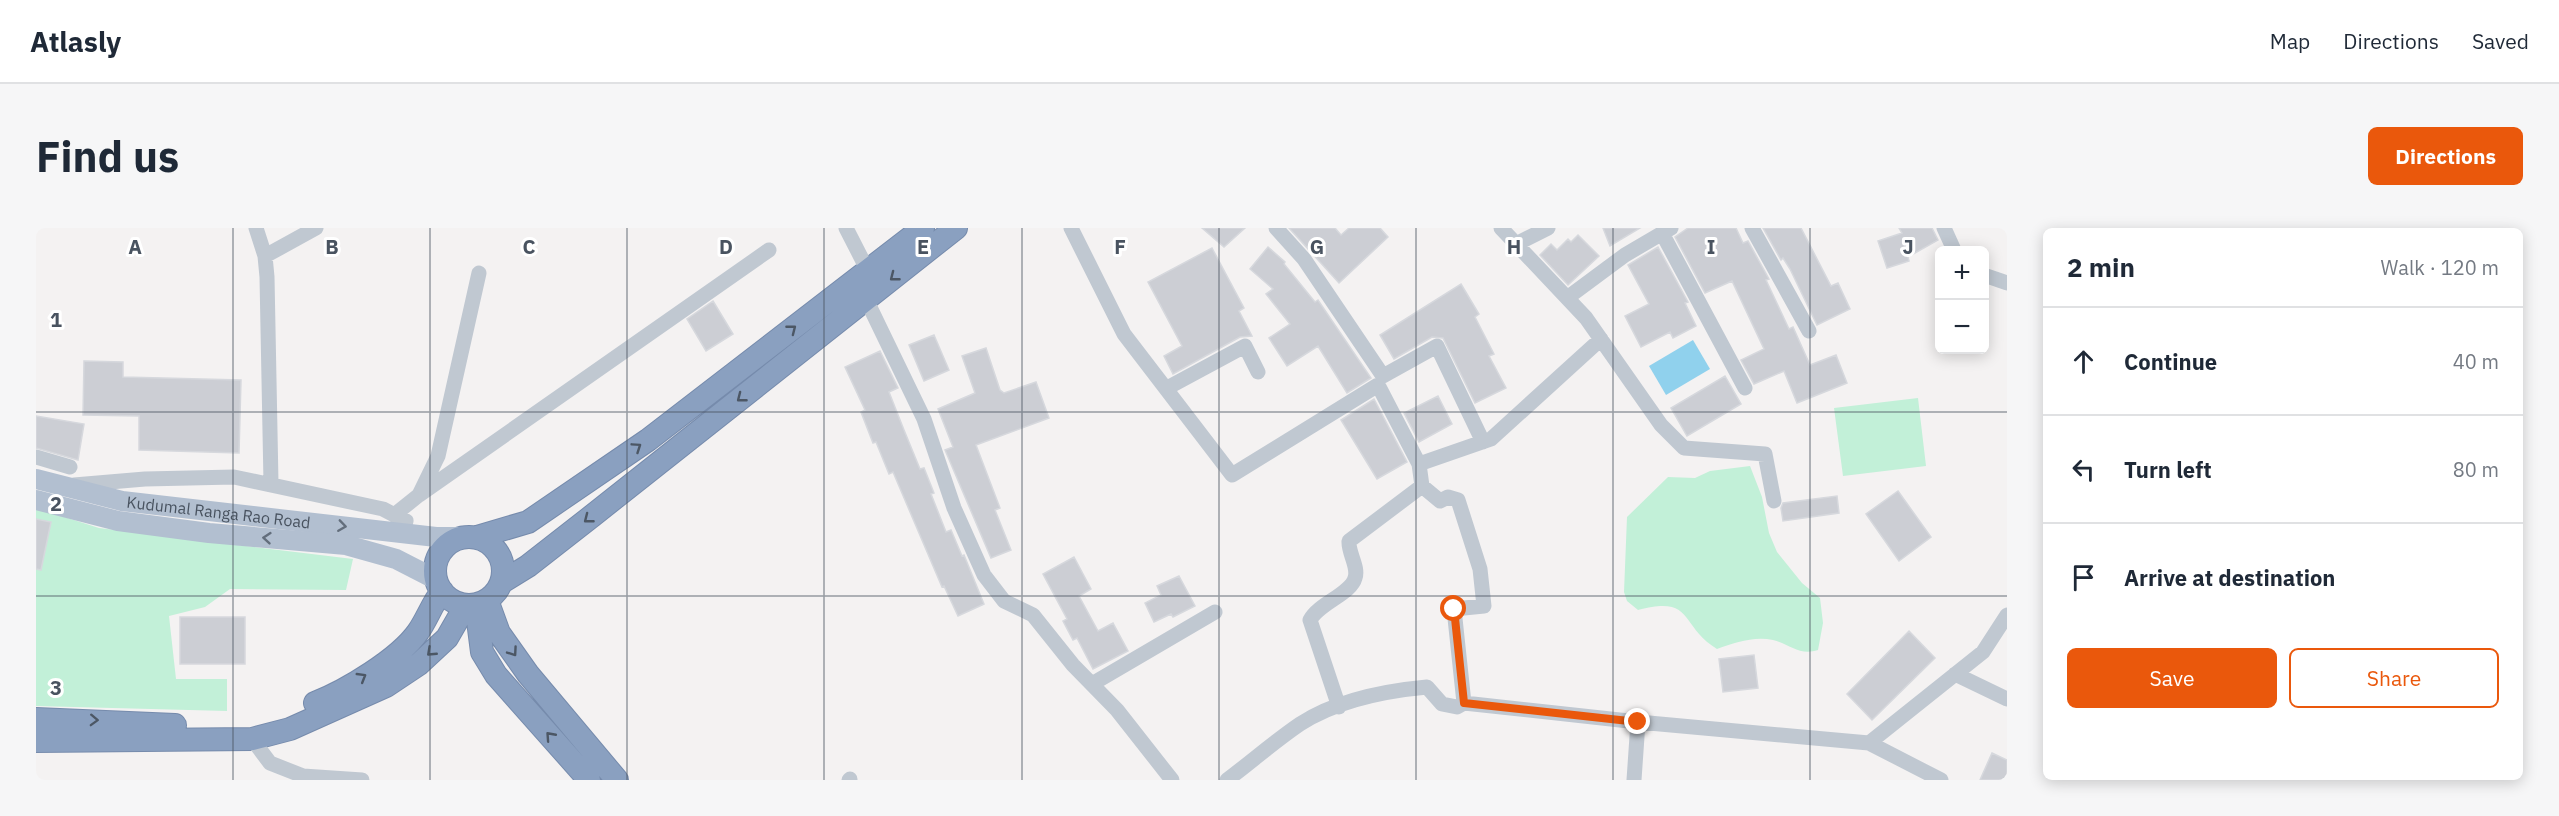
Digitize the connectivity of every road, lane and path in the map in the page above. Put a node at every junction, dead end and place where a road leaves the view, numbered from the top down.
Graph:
1 (256, 228) edge
2 (316, 228) edge
3 (846, 228) edge
4 (923, 228) edge
5 (956, 228) edge
6 (1071, 228) edge
7 (1276, 228) edge
8 (1501, 228) edge
9 (1548, 228) edge
10 (1752, 228) edge
11 (1944, 228) edge
12 (1667, 230) edge
13 (1516, 244) junction
14 (1952, 246) edge
15 (769, 250) dead end
16 (265, 256) junction
17 (868, 271) junction
18 (479, 273) dead end
19 (1989, 277) edge
20 (2007, 283) edge
21 (1567, 297) junction
22 (866, 299) junction
23 (1809, 331) dead end
24 (1601, 339) junction
25 (1258, 372) dead end
26 (1167, 388) junction
27 (1745, 388) dead end
28 (1483, 442) junction
29 (36, 457) edge
30 (1419, 464) junction
31 (70, 467) dead end
32 (36, 479) edge
33 (271, 483) junction
34 (1422, 486) junction
35 (65, 487) junction
36 (418, 495) junction
37 (1774, 501) dead end
38 (43, 502) edge
39 (399, 524) junction
40 (469, 537) junction
41 (502, 582) junction
42 (439, 585) junction
43 (477, 603) junction
44 (1215, 612) dead end
45 (2007, 615) edge
46 (1955, 675) junction
47 (1092, 684) junction
48 (2007, 699) edge
49 (1464, 703) junction
50 (1339, 706) junction
51 (36, 719) edge
52 (1638, 722) junction
53 (252, 739) junction
54 (36, 741) edge
55 (1869, 743) junction
56 (362, 780) edge
57 (589, 780) edge
58 (617, 780) edge
59 (1172, 780) edge
60 (1227, 780) edge
61 (1634, 780) edge
62 (1941, 780) edge

1 - 16 street
2 - 16 street
3 - 17 street
4 - 17 highway
5 -> 22 highway
6 - 26 street
7 - 28 street
8 - 13 street
9 - 13 street
10 - 23 street
11 - 14 street
12 - 21 street
12 - 27 street
13 - 21 street
15 - 36 street
16 - 33 street
40 -> 17 highway
18 - 36 street
19 - 20 street
21 - 24 street
22 -> 41 highway
22 - 47 street
24 - 28 street
24 - 37 street
25 - 26 street
26 - 30 street
28 - 30 street
29 - 31 street
30 - 34 street
32 - 35 main road, Kudumal Ranga Rao Road
33 - 35 street
33 - 39 street
34 - 49 street
34 - 50 street
35 - 38 street
35 -> 39 main road, Kudumal Ranga Rao Road
36 - 39 street
42 -> 38 main road
39 - 40 main road, Kudumal Ranga Rao Road
40 - 41 highway
40 - 42 highway
41 - 43 highway
42 - 43 highway
51 -> 42 highway
43 -> 53 highway
57 -> 43 highway
43 -> 58 highway
44 - 47 street
45 - 46 street
46 - 48 street
46 - 55 street
47 - 59 street
49 - 50 street
49 - 52 street
50 - 60 street
52 - 55 street
52 - 61 street
53 - 54 highway
53 - 56 street
55 - 62 street

